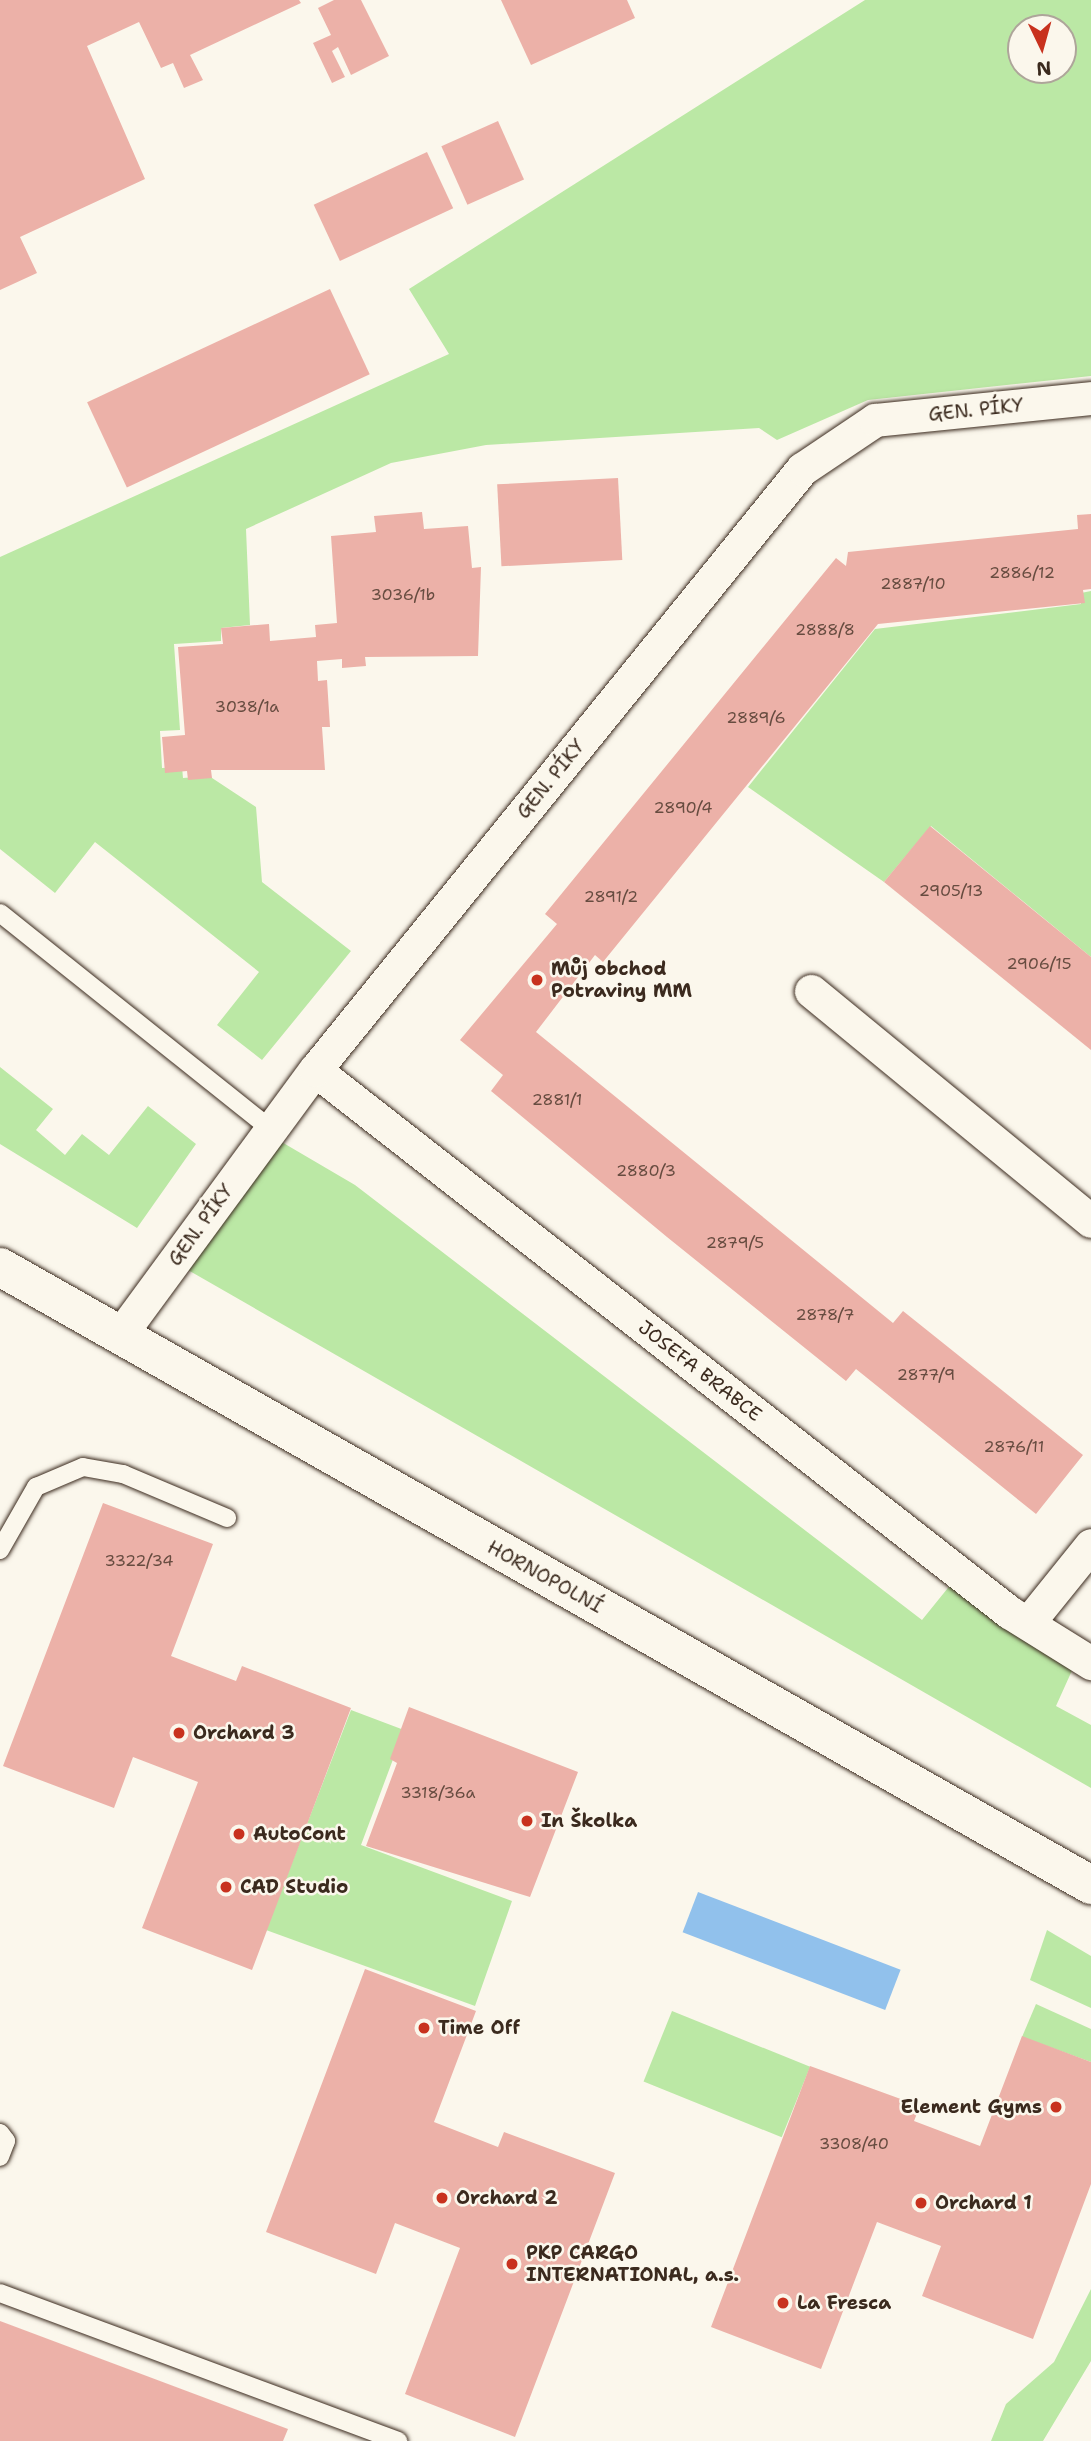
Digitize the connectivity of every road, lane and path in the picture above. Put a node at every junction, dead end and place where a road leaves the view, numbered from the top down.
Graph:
1 (1091, 398) edge
2 (0, 914) edge
3 (811, 991) dead end
4 (315, 1070) junction
5 (271, 1129) junction
6 (1091, 1221) edge
7 (0, 1267) edge
8 (120, 1335) junction
9 (227, 1518) dead end
10 (1091, 1545) edge
11 (0, 1550) edge
12 (1028, 1623) junction
13 (1091, 1663) edge
14 (1091, 1885) edge
15 (0, 2133) edge
16 (0, 2157) edge
17 (0, 2293) edge
18 (398, 2441) edge

1 - 4 street, GEN. PÍKY
2 - 5 lane
3 - 6 street
4 - 5 street, GEN. PÍKY
4 - 12 street, JOSEFA BRABCE
5 - 8 street, GEN. PÍKY
7 - 8 street, HORNOPOLNÍ
8 - 14 street, HORNOPOLNÍ
9 - 11 lane
10 - 12 street
12 - 13 street, JOSEFA BRABCE
15 - 16 lane
17 - 18 lane

